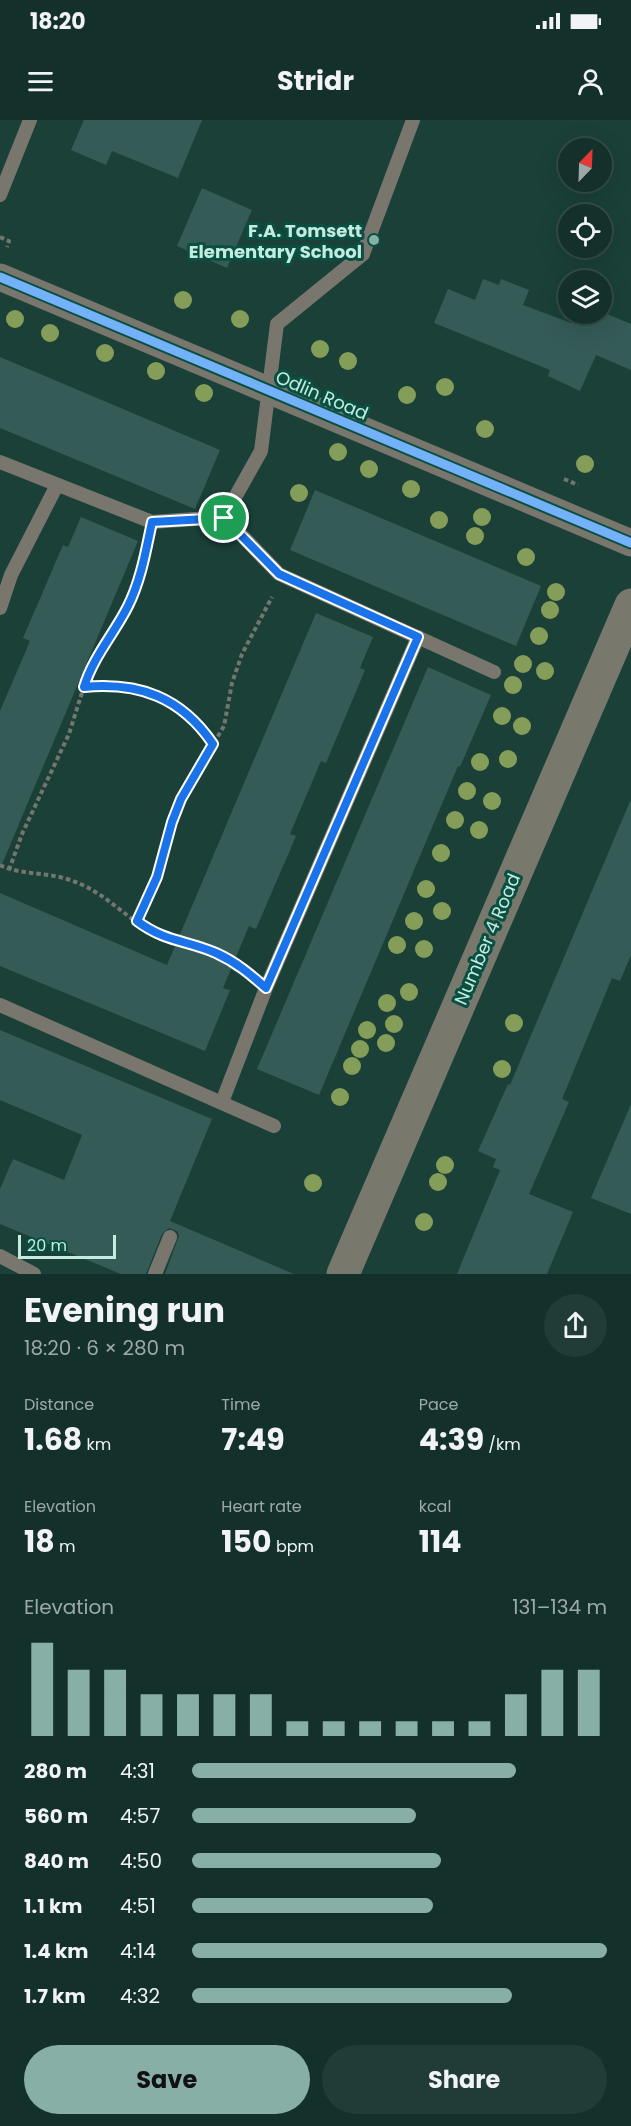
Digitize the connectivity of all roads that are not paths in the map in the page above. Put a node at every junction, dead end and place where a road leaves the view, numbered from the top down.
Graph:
1 (30, 120) edge
2 (413, 120) edge
3 (0, 195) edge
4 (0, 277) edge
5 (270, 391) junction
6 (0, 462) edge
7 (57, 485) junction
8 (224, 518) junction
9 (631, 543) edge
10 (631, 604) edge
11 (0, 608) edge
12 (418, 637) junction
13 (494, 672) dead end
14 (0, 1005) edge
15 (222, 1102) junction
16 (274, 1126) dead end
17 (170, 1238) dead end
18 (0, 1256) edge
19 (34, 1274) edge
20 (155, 1274) edge
21 (343, 1274) edge

1 - 3 lane
2 - 5 lane
4 - 5 street, Odlin Road
5 - 8 lane
5 - 9 street, Odlin Road
6 - 7 lane
7 - 8 lane
7 - 11 lane
8 - 12 lane
10 - 21 main road, Number 4 Road
12 - 13 lane
12 - 15 lane
14 - 15 lane
15 - 16 lane
17 - 20 lane
18 - 19 lane

